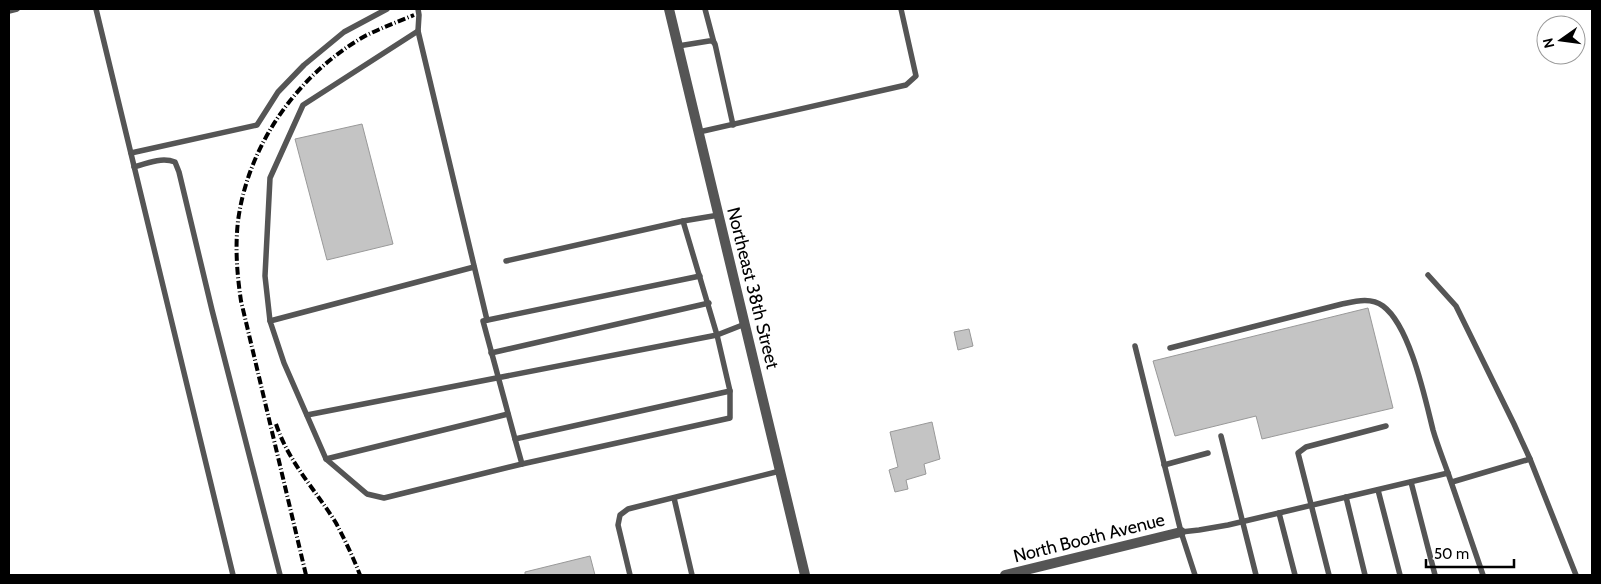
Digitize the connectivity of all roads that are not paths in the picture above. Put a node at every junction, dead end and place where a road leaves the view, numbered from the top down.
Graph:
1 (17, 9) edge
2 (96, 9) edge
3 (387, 9) edge
4 (418, 9) edge
5 (669, 9) edge
6 (705, 9) edge
7 (901, 9) edge
8 (9, 11) edge
9 (418, 31) junction
10 (714, 43) junction
11 (678, 46) junction
12 (733, 124) junction
13 (699, 132) junction
14 (131, 153) junction
15 (134, 167) junction
16 (719, 214) junction
17 (683, 221) junction
18 (506, 261) dead end
19 (474, 268) junction
20 (1428, 275) dead end
21 (700, 276) junction
22 (709, 304) junction
23 (487, 320) junction
24 (270, 321) junction
25 (745, 324) junction
26 (717, 335) junction
27 (1135, 346) dead end
28 (1170, 348) dead end
29 (491, 353) junction
30 (497, 378) junction
31 (730, 391) junction
32 (508, 414) junction
33 (307, 415) junction
34 (1386, 426) dead end
35 (1222, 436) dead end
36 (515, 439) junction
37 (1208, 454) dead end
38 (326, 459) junction
39 (1530, 460) junction
40 (522, 464) junction
41 (1164, 465) junction
42 (780, 472) junction
43 (1448, 473) junction
44 (1412, 482) junction
45 (1452, 482) junction
46 (1378, 490) junction
47 (1346, 497) junction
48 (674, 498) junction
49 (1311, 505) junction
50 (1279, 512) junction
51 (1242, 521) junction
52 (1181, 532) junction
53 (232, 575) edge
54 (280, 575) edge
55 (630, 575) edge
56 (692, 575) edge
57 (805, 575) edge
58 (1005, 575) edge
59 (1195, 575) edge
60 (1256, 575) edge
61 (1295, 575) edge
62 (1329, 575) edge
63 (1365, 575) edge
64 (1400, 575) edge
65 (1435, 575) edge
66 (1483, 575) edge
67 (1576, 575) edge

1 - 8 lane
2 - 14 lane
3 - 14 lane
4 - 9 lane
5 - 11 street, Northeast 38th Street
6 - 10 lane
7 - 12 lane
9 - 19 lane
9 - 24 lane
10 - 11 lane
10 - 12 lane
11 - 13 street, Northeast 38th Street
12 - 13 lane
13 - 16 street, Northeast 38th Street
14 - 15 lane
15 - 53 lane
15 - 54 lane
16 - 17 lane
16 - 25 street, Northeast 38th Street
17 - 18 lane
17 - 21 lane
19 - 23 lane
19 - 24 lane
20 - 39 lane
21 - 22 lane
21 - 23 lane
22 - 26 lane
22 - 29 lane
23 - 29 lane
24 - 33 lane
25 - 26 lane
25 - 42 street, Northeast 38th Street
26 - 30 lane
26 - 31 lane
27 - 41 lane
28 - 43 lane
29 - 30 lane
30 - 32 lane
30 - 33 lane
31 - 36 lane
31 - 40 lane
32 - 36 lane
32 - 38 lane
33 - 38 lane
34 - 49 lane
35 - 51 lane
36 - 40 lane
37 - 41 lane
38 - 40 lane
39 - 45 lane
39 - 67 lane
41 - 52 lane
42 - 48 lane
42 - 57 street, Northeast 38th Street
43 - 44 lane
43 - 45 lane
44 - 46 lane
44 - 65 lane
45 - 66 lane
46 - 47 lane
46 - 64 lane
47 - 49 lane
47 - 63 lane
48 - 55 lane
48 - 56 lane
49 - 50 lane
49 - 62 lane
50 - 51 lane
50 - 61 lane
51 - 52 lane
51 - 60 lane
52 - 58 street, North Booth Avenue
52 - 59 lane

